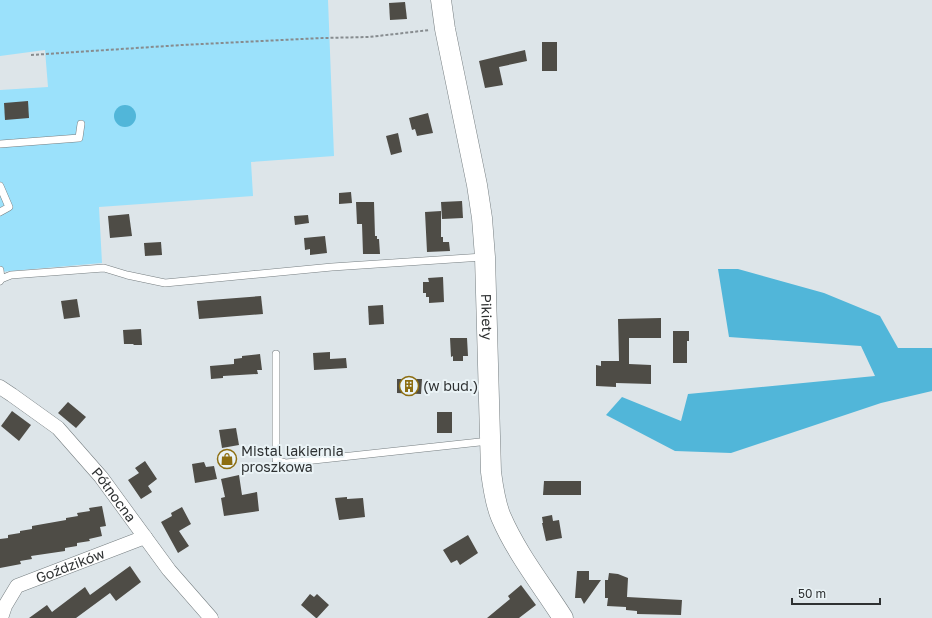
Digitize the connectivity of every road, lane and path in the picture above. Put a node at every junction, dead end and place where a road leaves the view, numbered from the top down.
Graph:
1 (441, 0) edge
2 (445, 29) junction
3 (31, 55) dead end
4 (81, 124) dead end
5 (0, 144) edge
6 (0, 186) edge
7 (0, 212) edge
8 (485, 257) junction
9 (0, 270) edge
10 (1, 280) edge
11 (276, 354) dead end
12 (0, 387) edge
13 (490, 441) junction
14 (145, 537) junction
15 (2, 608) edge
16 (212, 618) edge
17 (563, 618) edge

1 - 2 street, Pikiety
2 - 3 path
2 - 8 street, Pikiety
4 - 5 lane
6 - 7 lane
8 - 10 lane
8 - 13 street, Pikiety
9 - 10 lane
11 - 13 lane
12 - 14 street, Północna
13 - 17 street, Pikiety
14 - 15 street, Goździków
14 - 16 street, Północna

